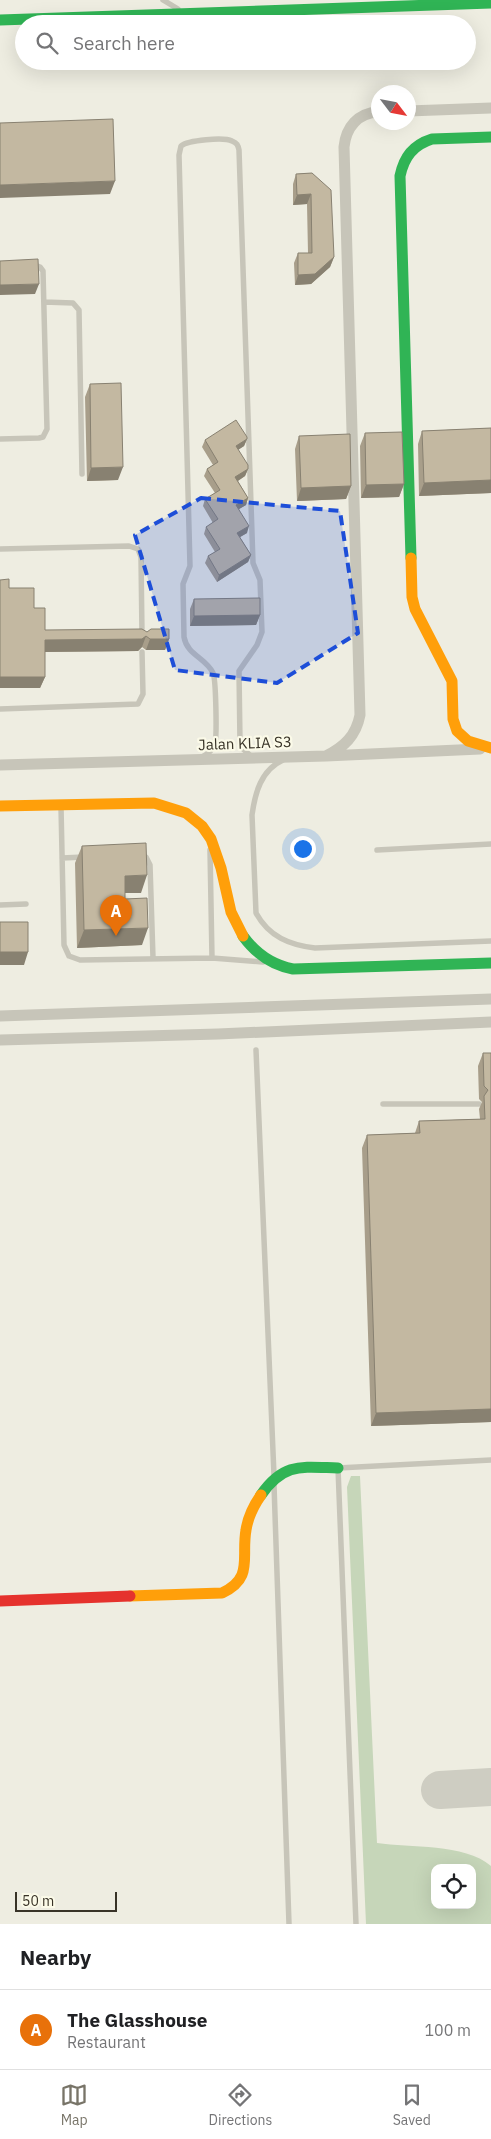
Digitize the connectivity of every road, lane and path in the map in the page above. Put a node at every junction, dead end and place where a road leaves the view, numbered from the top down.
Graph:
1 (163, 0) edge
2 (491, 3) edge
3 (197, 13) junction
4 (141, 15) edge
5 (15, 19) edge
6 (0, 20) edge
7 (491, 108) edge
8 (416, 111) edge
9 (371, 113) edge
10 (491, 137) edge
11 (24, 264) edge
12 (44, 302) junction
13 (0, 439) edge
14 (82, 474) dead end
15 (0, 550) edge
16 (142, 639) edge
17 (142, 652) dead end
18 (0, 709) edge
19 (491, 748) edge
20 (326, 756) junction
21 (296, 757) junction
22 (258, 758) junction
23 (196, 760) junction
24 (0, 765) edge
25 (60, 804) junction
26 (0, 806) edge
27 (210, 837) junction
28 (491, 844) edge
29 (377, 850) dead end
30 (136, 854) edge
31 (90, 856) edge
32 (62, 858) junction
33 (26, 904) dead end
34 (0, 905) edge
35 (491, 941) edge
36 (153, 958) junction
37 (212, 958) junction
38 (270, 962) junction
39 (491, 963) edge
40 (491, 999) edge
41 (0, 1016) edge
42 (491, 1022) edge
43 (0, 1040) edge
44 (256, 1050) dead end
45 (383, 1104) dead end
46 (479, 1104) dead end
47 (491, 1460) edge
48 (338, 1468) junction
49 (274, 1479) junction
50 (0, 1601) edge
51 (289, 1924) edge
52 (356, 1924) edge

1 - 3 lane
2 - 3 street
3 - 4 street
5 - 6 street
7 - 8 street
9 - 20 street
10 - 19 street
11 - 12 lane
12 - 13 lane
12 - 14 lane
15 - 16 lane
17 - 18 lane
19 - 20 street, Jalan KLIA S3
20 - 21 street, Jalan KLIA S3
21 - 22 street, Jalan KLIA S3
21 - 35 lane
22 - 23 street, Jalan KLIA S3
22 - 23 lane
23 - 24 street, Jalan KLIA S3
25 - 26 street
25 - 27 street
25 - 32 lane
27 - 37 lane
27 - 38 street
28 - 29 lane
30 - 36 lane
31 - 32 lane
32 - 36 lane
33 - 34 lane
36 - 37 lane
37 - 38 lane
38 - 39 street
40 - 41 street
42 - 43 street
44 - 49 lane
45 - 46 lane
47 - 48 lane
48 - 49 street
48 - 52 lane
49 - 50 street
49 - 51 lane

